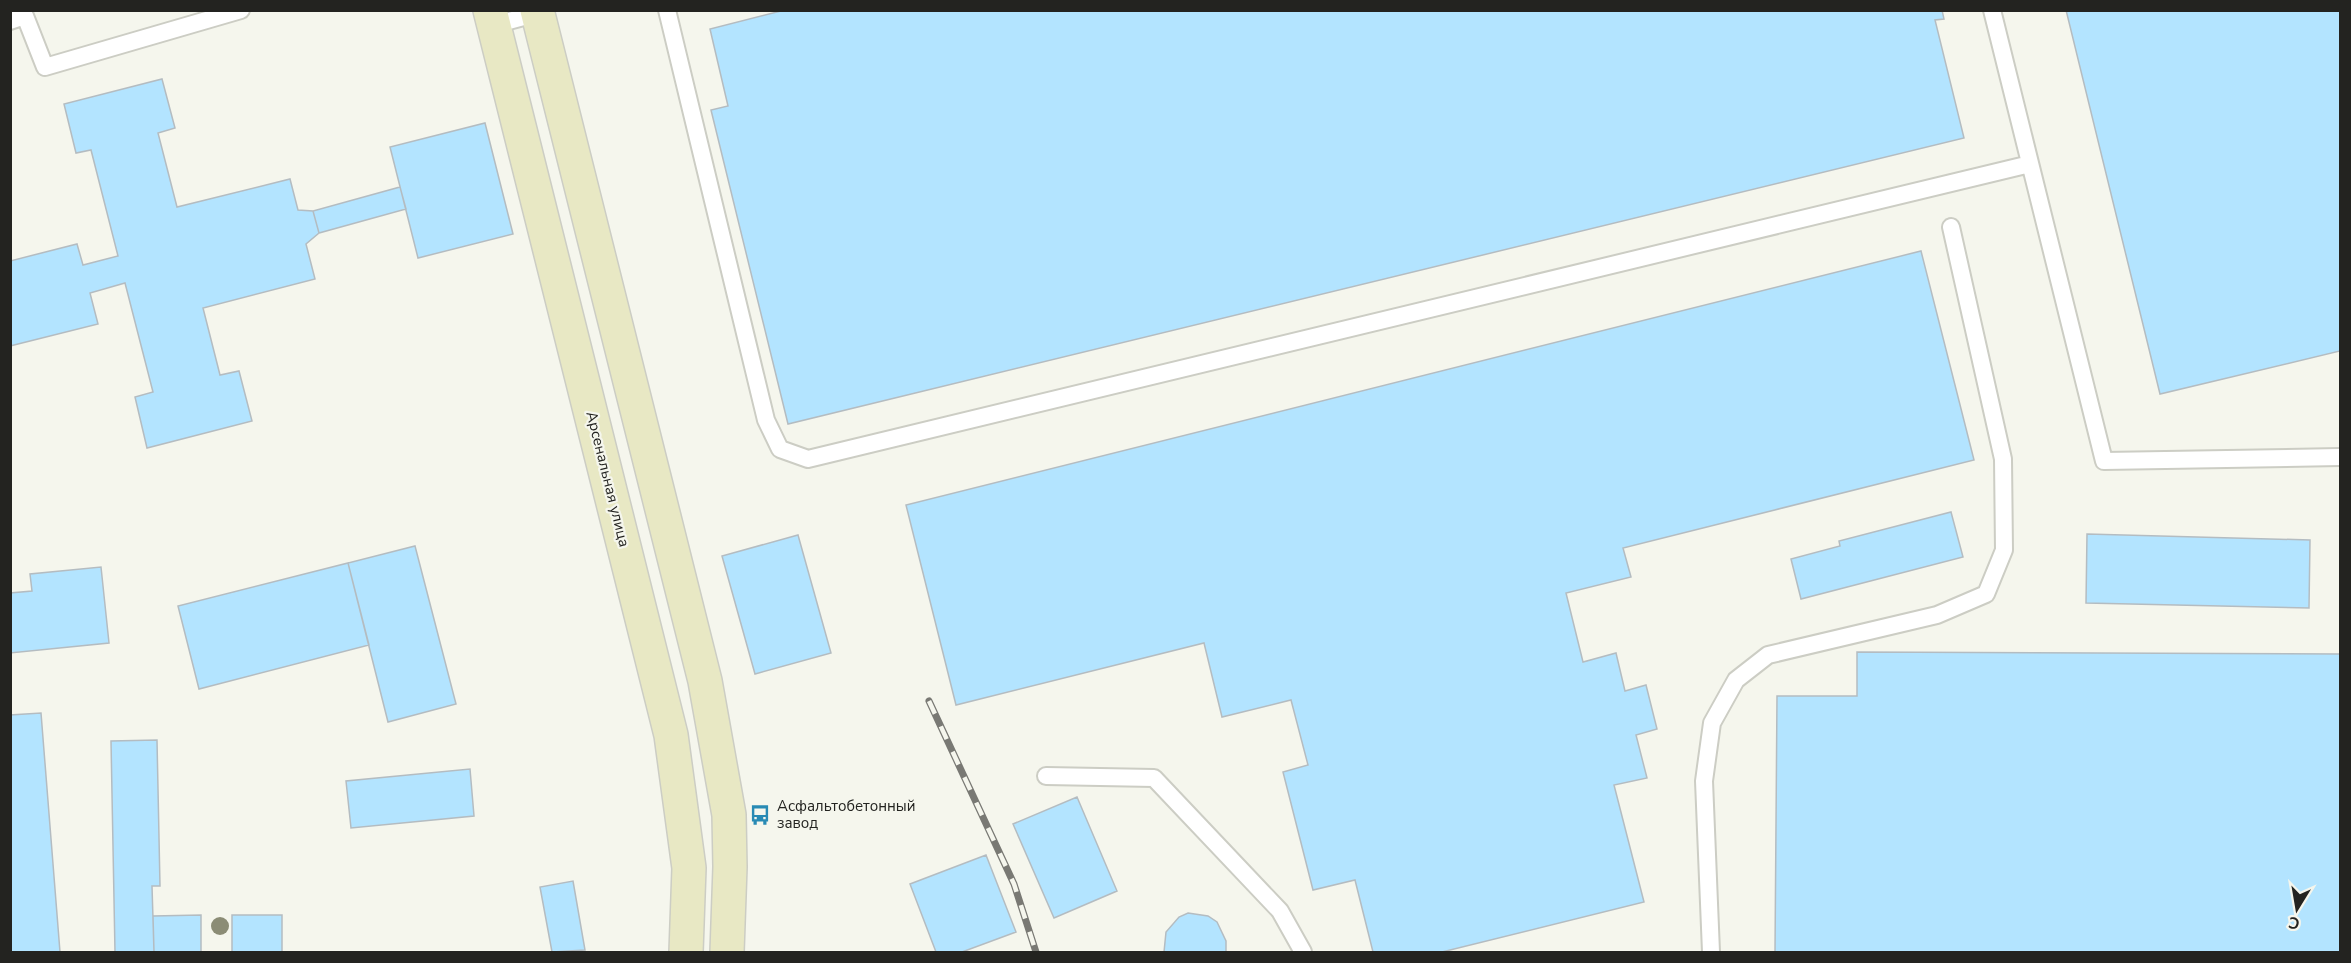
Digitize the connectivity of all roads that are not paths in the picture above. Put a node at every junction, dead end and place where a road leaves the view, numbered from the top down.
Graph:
1 (241, 10) edge
2 (667, 10) edge
3 (1992, 10) edge
4 (541, 11) edge
5 (492, 18) edge
6 (10, 21) edge
7 (2030, 164) junction
8 (1951, 227) dead end
9 (2340, 457) edge
10 (1046, 776) dead end
11 (686, 952) edge
12 (727, 952) edge
13 (1303, 952) edge
14 (1711, 952) edge

1 - 6 lane
2 - 7 lane
3 - 7 lane
4 - 5 lane
4 - 12 street
5 - 11 street, Арсенальная улица
7 - 9 lane
8 - 14 lane
10 - 13 lane

